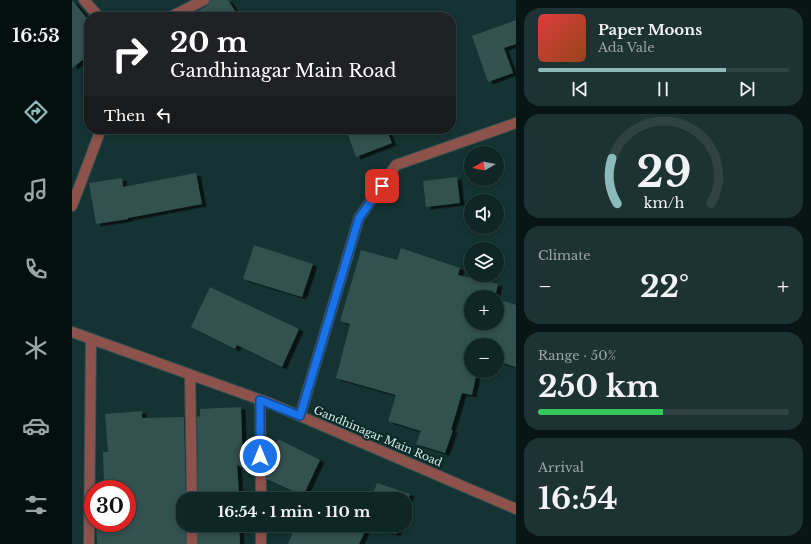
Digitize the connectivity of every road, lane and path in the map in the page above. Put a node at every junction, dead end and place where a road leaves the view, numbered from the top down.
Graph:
1 (84, 0) edge
2 (204, 0) edge
3 (95, 12) edge
4 (180, 12) edge
5 (516, 123) edge
6 (99, 134) edge
7 (72, 206) edge
8 (72, 332) edge
9 (91, 339) junction
10 (190, 374) junction
11 (260, 400) junction
12 (300, 416) junction
13 (192, 492) edge
14 (260, 492) edge
15 (516, 509) edge
16 (192, 532) edge
17 (261, 532) edge
18 (89, 544) edge
19 (192, 544) edge
20 (261, 544) edge

1 - 3 street
2 - 4 street
5 - 12 street
6 - 7 street
8 - 9 street, Gandhinagar Main Road
9 - 10 street, Gandhinagar Main Road
9 - 18 street
10 - 11 street, Gandhinagar Main Road
10 - 13 street
11 - 12 street, Gandhinagar Main Road
11 - 14 street
12 - 15 street, Gandhinagar Main Road
16 - 19 street
17 - 20 street

